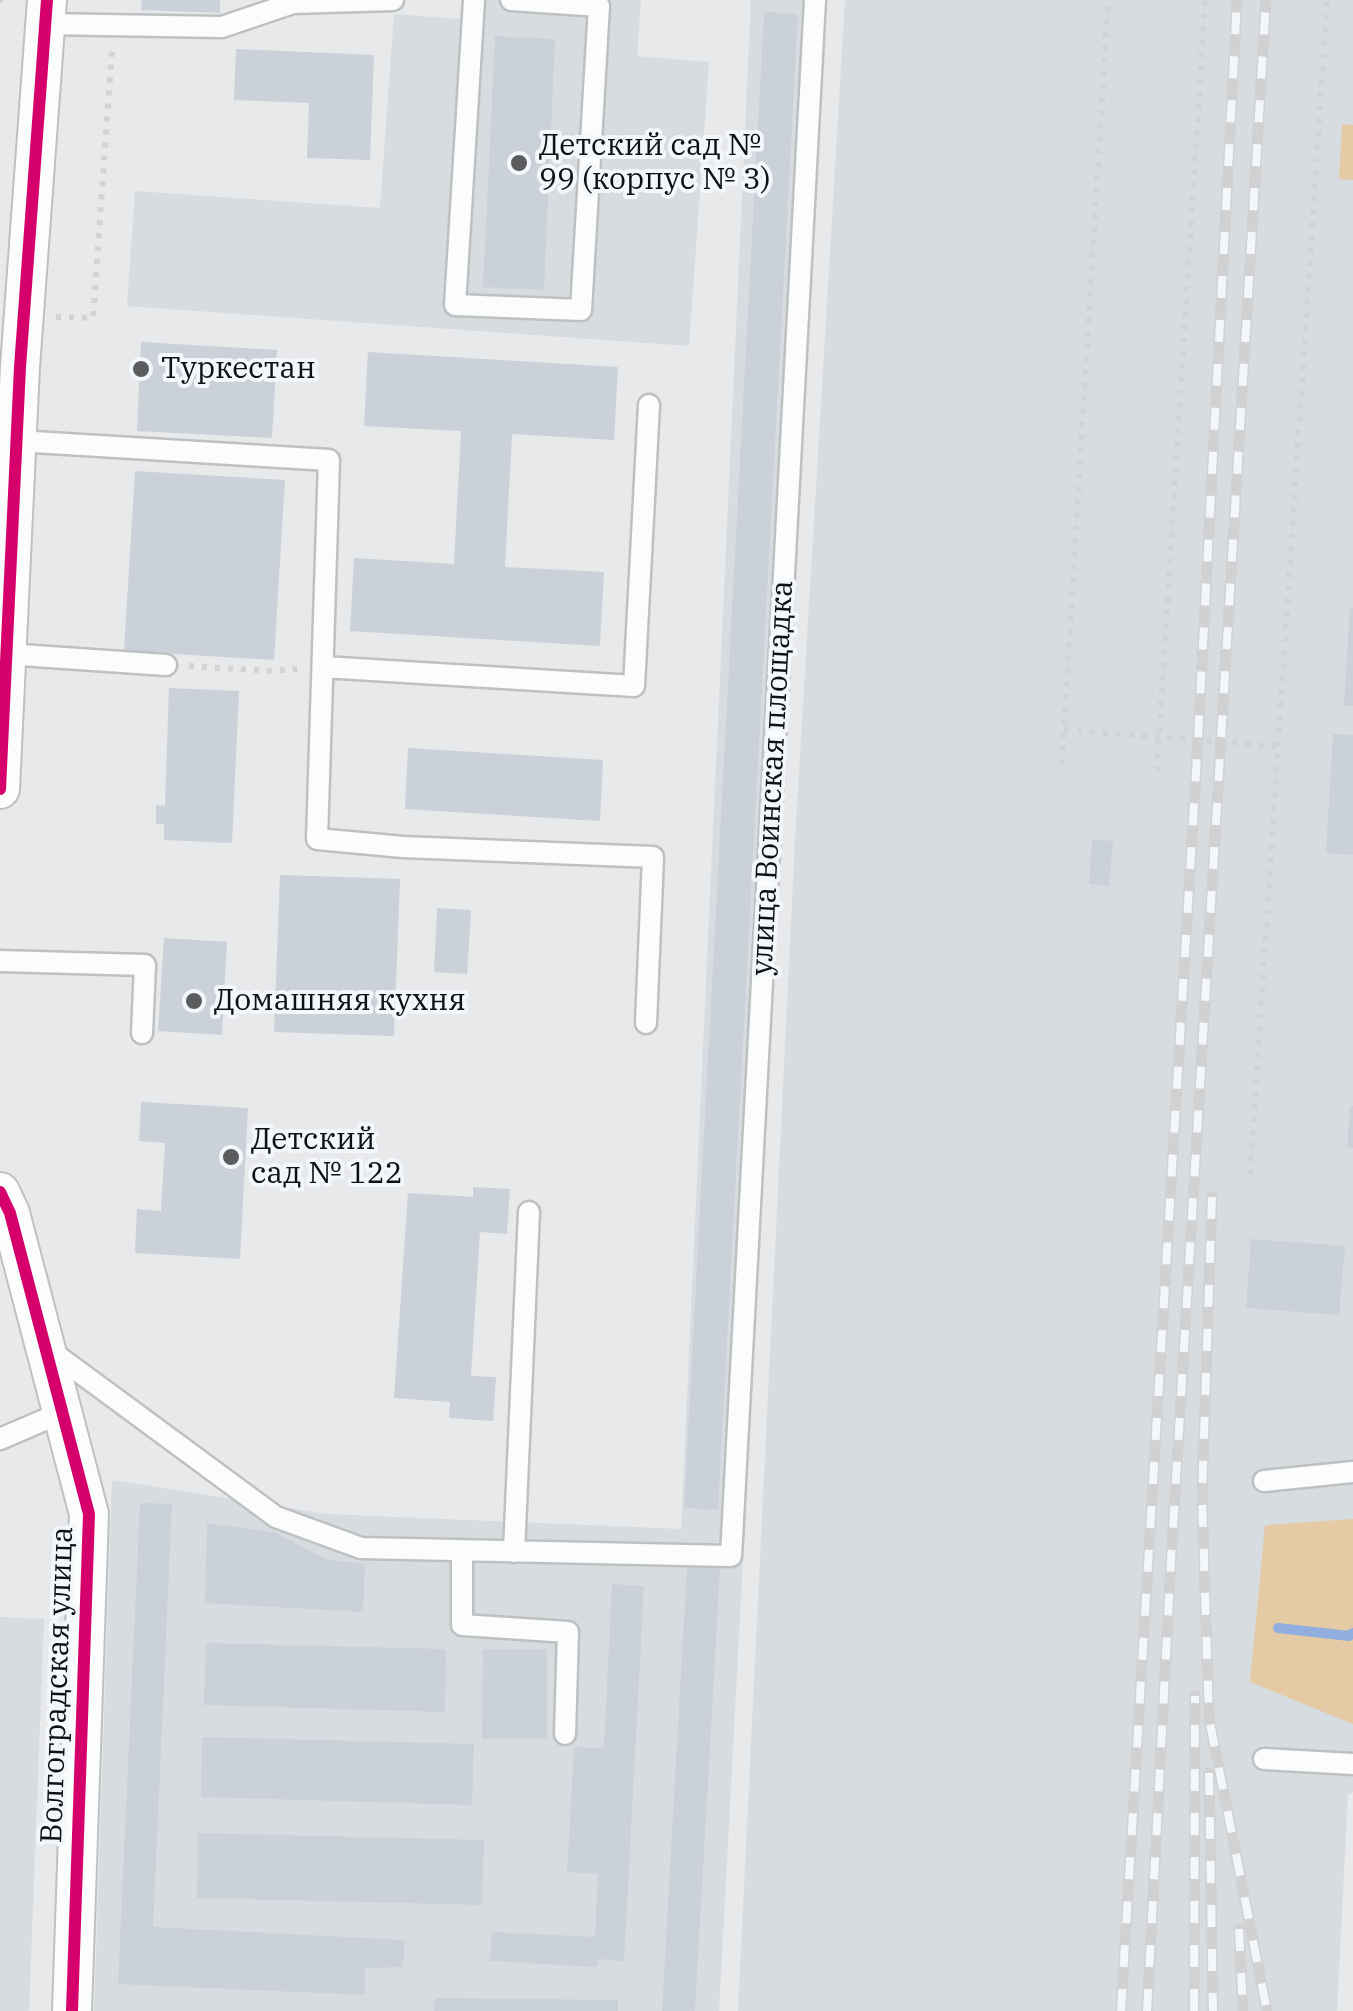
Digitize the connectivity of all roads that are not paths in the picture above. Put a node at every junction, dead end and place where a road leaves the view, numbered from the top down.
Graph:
1 (393, 0) edge
2 (474, 0) edge
3 (511, 0) edge
4 (815, 0) edge
5 (46, 12) edge
6 (10, 367) edge
7 (649, 405) dead end
8 (17, 441) junction
9 (4, 632) edge
10 (166, 665) road end
11 (323, 667) junction
12 (0, 789) edge
13 (0, 961) edge
14 (646, 1022) dead end
15 (142, 1033) dead end
16 (0, 1192) edge
17 (530, 1212) dead end
18 (46, 1348) junction
19 (63, 1412) junction
20 (0, 1440) edge
21 (1353, 1472) edge
22 (1264, 1481) dead end
23 (462, 1550) junction
24 (514, 1552) junction
25 (565, 1734) dead end
26 (1264, 1759) dead end
27 (1353, 1764) edge
28 (72, 2011) edge

1 - 5 lane
2 - 3 lane
4 - 24 lane, улица Воинская площадка
5 - 6 street
6 - 8 street
7 - 11 lane
8 - 9 street
8 - 11 lane
9 - 10 lane
9 - 12 street
11 - 14 lane
13 - 15 lane
16 - 18 street, Волгоградская улица
17 - 24 lane
18 - 19 street, Волгоградская улица
18 - 23 lane
19 - 20 lane
19 - 28 street, Волгоградская улица
21 - 22 lane
23 - 24 lane
23 - 25 lane
26 - 27 lane

